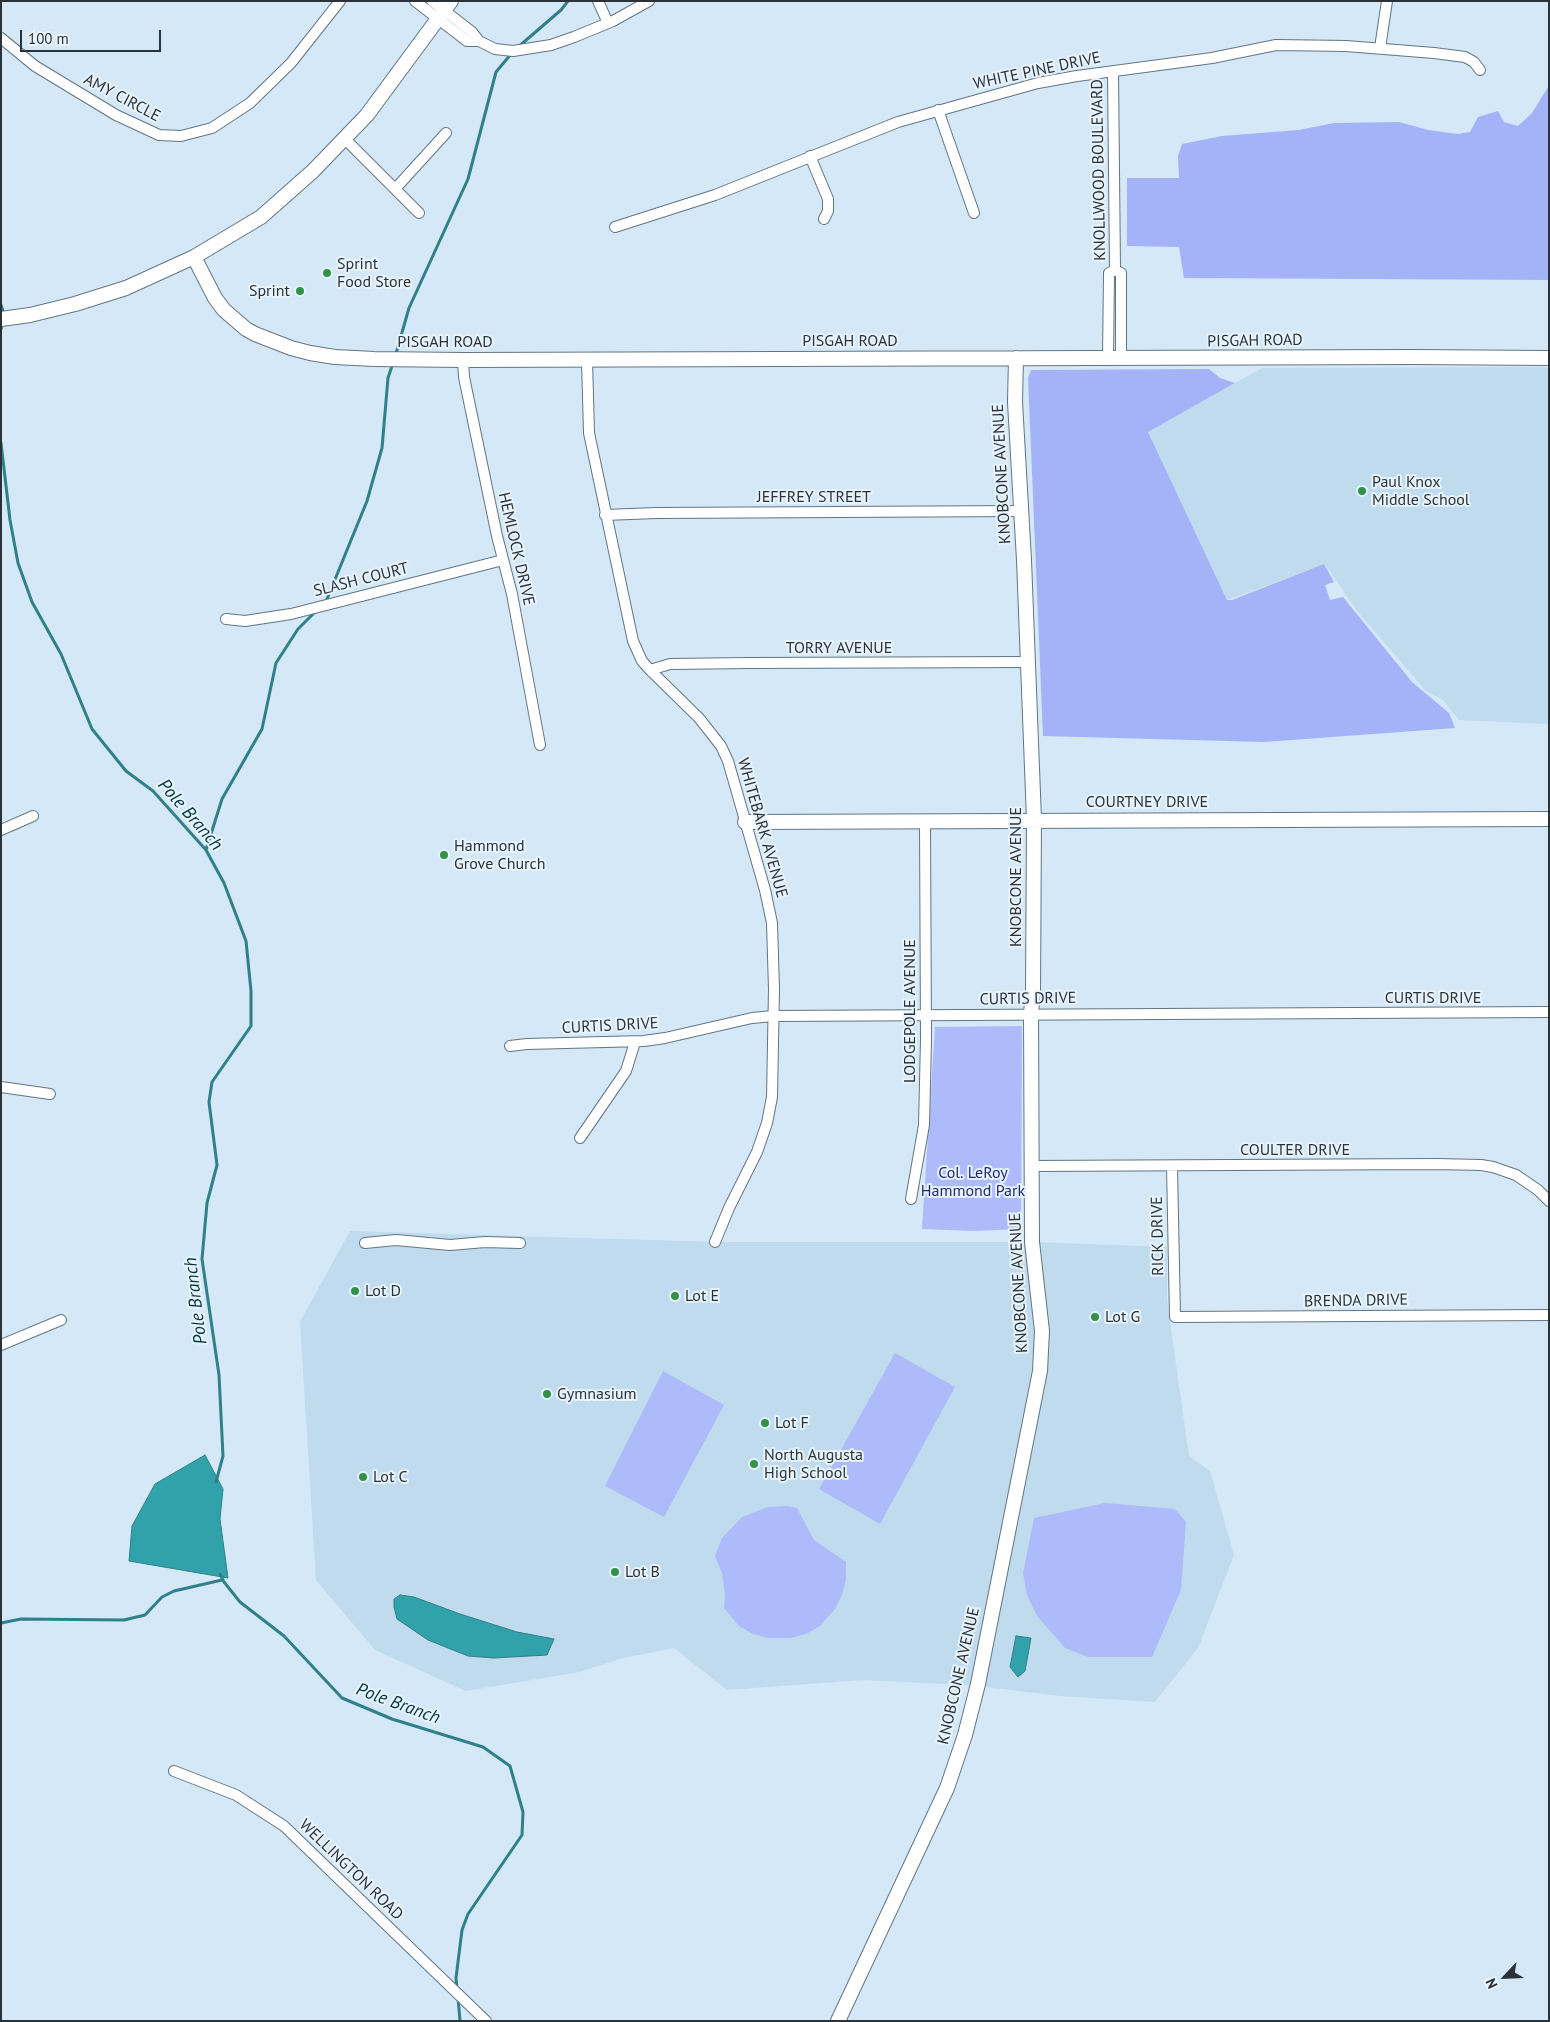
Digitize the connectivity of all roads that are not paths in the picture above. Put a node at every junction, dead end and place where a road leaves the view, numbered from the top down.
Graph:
1 (340, 1) edge
2 (415, 1) edge
3 (432, 1) edge
4 (598, 1) edge
5 (649, 1) edge
6 (1387, 1) edge
7 (444, 10) edge
8 (608, 23) junction
9 (1, 38) edge
10 (1380, 48) junction
11 (1480, 70) dead end
12 (1113, 71) junction
13 (938, 110) junction
14 (446, 132) dead end
15 (345, 139) junction
16 (810, 156) junction
17 (395, 189) junction
18 (419, 213) dead end
19 (974, 214) dead end
20 (824, 220) dead end
21 (615, 227) dead end
22 (194, 257) junction
23 (1, 319) edge
24 (1016, 358) junction
25 (1114, 358) junction
26 (1549, 358) edge
27 (463, 360) junction
28 (587, 360) junction
29 (1022, 511) junction
30 (605, 514) junction
31 (503, 560) junction
32 (226, 619) dead end
33 (1028, 662) junction
34 (650, 670) junction
35 (540, 745) dead end
36 (33, 816) dead end
37 (1549, 818) edge
38 (1034, 820) junction
39 (745, 822) junction
40 (925, 822) junction
41 (1, 830) edge
42 (1549, 1012) edge
43 (1031, 1013) junction
44 (925, 1014) junction
45 (773, 1016) junction
46 (635, 1042) junction
47 (510, 1046) dead end
48 (1, 1088) edge
49 (50, 1094) dead end
50 (580, 1138) dead end
51 (1031, 1166) junction
52 (1172, 1166) junction
53 (911, 1199) dead end
54 (1549, 1201) edge
55 (365, 1242) dead end
56 (715, 1242) dead end
57 (520, 1243) dead end
58 (1174, 1306) joint
59 (1549, 1315) edge
60 (61, 1320) dead end
61 (1, 1345) edge
62 (174, 1771) dead end
63 (486, 2021) edge
64 (838, 2021) edge

1 - 9 street, AMY CIRCLE
2 - 7 street
3 - 7 street
4 - 8 street
5 - 8 street
6 - 10 street
7 - 8 street
7 - 15 street
10 - 11 street, WHITE PINE DRIVE
10 - 12 street, WHITE PINE DRIVE
12 - 13 street, WHITE PINE DRIVE
12 - 25 street, KNOLLWOOD BOULEVARD
13 - 16 street, WHITE PINE DRIVE
13 - 19 street
14 - 17 street
15 - 17 street
15 - 22 street
16 - 20 street
16 - 21 street, WHITE PINE DRIVE
17 - 18 street
22 - 23 street
22 - 27 street, PISGAH ROAD
24 - 25 street, PISGAH ROAD
24 - 28 street, PISGAH ROAD
24 - 29 street, KNOBCONE AVENUE
25 - 26 street, PISGAH ROAD
27 - 28 street, PISGAH ROAD
27 - 31 street, HEMLOCK DRIVE
28 - 30 street, WHITEBARK AVENUE
29 - 30 street, JEFFREY STREET
29 - 33 street, KNOBCONE AVENUE
30 - 34 street, WHITEBARK AVENUE
31 - 32 street, SLASH COURT
31 - 35 street, HEMLOCK DRIVE
33 - 34 street, TORRY AVENUE
33 - 38 street, KNOBCONE AVENUE
34 - 39 street, WHITEBARK AVENUE
36 - 41 street
37 - 38 street, COURTNEY DRIVE
38 - 40 street, COURTNEY DRIVE
38 - 43 street, KNOBCONE AVENUE
39 - 40 street, COURTNEY DRIVE
39 - 45 street, WHITEBARK AVENUE
40 - 44 street, LODGEPOLE AVENUE
42 - 43 street, CURTIS DRIVE
43 - 44 street, CURTIS DRIVE
43 - 51 street, KNOBCONE AVENUE
44 - 45 street, CURTIS DRIVE
44 - 53 street, LODGEPOLE AVENUE
45 - 46 street, CURTIS DRIVE
45 - 56 street, WHITEBARK AVENUE
46 - 47 street, CURTIS DRIVE
46 - 50 street
48 - 49 street
51 - 52 street, COULTER DRIVE
51 - 64 street, KNOBCONE AVENUE
52 - 54 street, COULTER DRIVE
52 - 58 street, RICK DRIVE
55 - 57 street
58 - 59 street, BRENDA DRIVE
60 - 61 street
62 - 63 street, WELLINGTON ROAD

